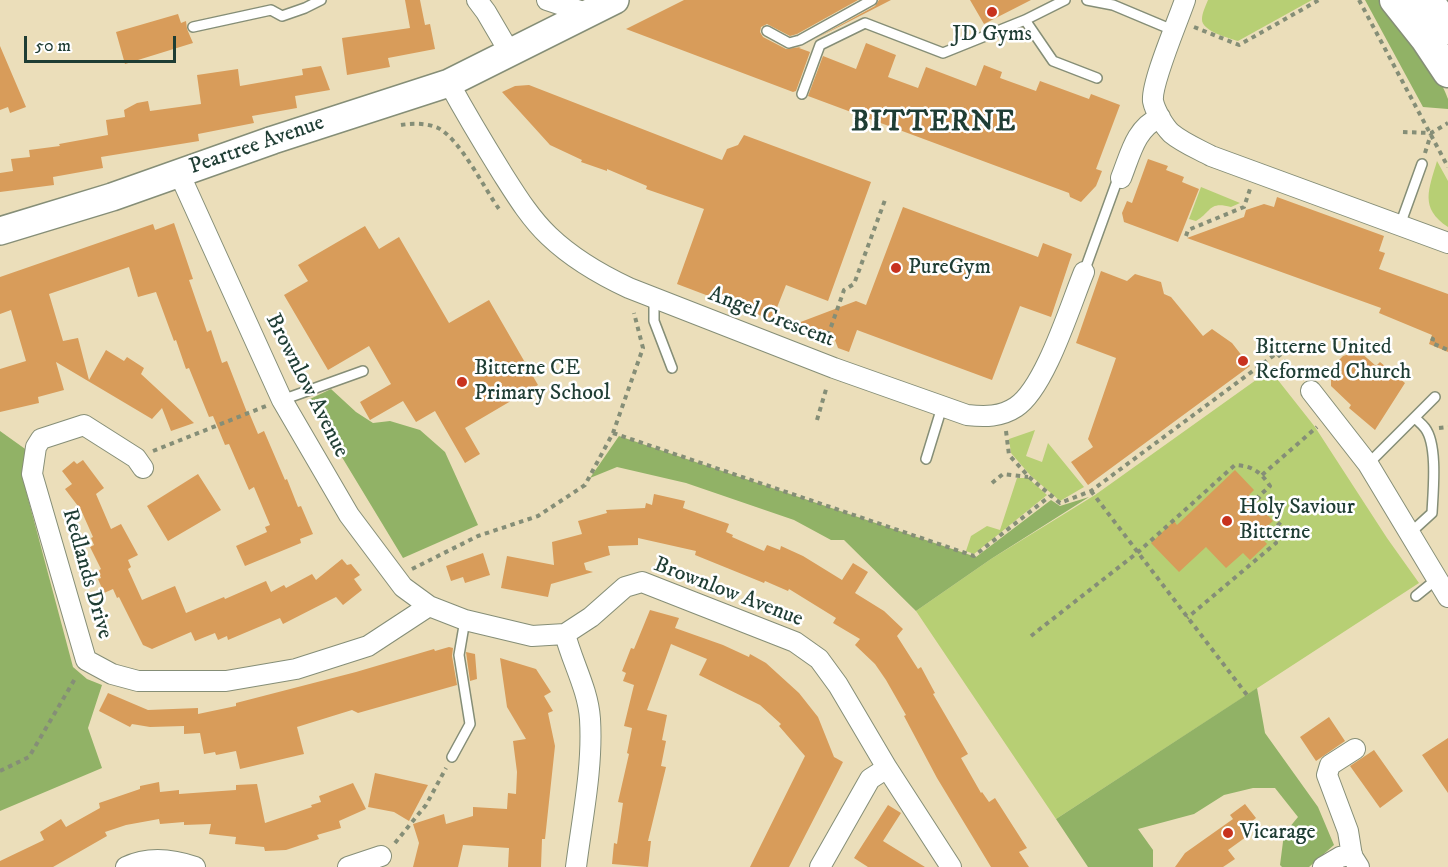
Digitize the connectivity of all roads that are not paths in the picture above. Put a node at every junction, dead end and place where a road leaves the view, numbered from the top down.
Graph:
1 (321, 0) edge
2 (477, 0) edge
3 (547, 0) edge
4 (615, 0) edge
5 (872, 0) edge
6 (1064, 0) edge
7 (1087, 0) edge
8 (1185, 0) edge
9 (1395, 0) edge
10 (1428, 0) edge
11 (589, 14) junction
12 (1025, 20) junction
13 (193, 27) dead end
14 (1448, 28) edge
15 (767, 31) dead end
16 (1175, 31) junction
17 (510, 53) junction
18 (1448, 72) edge
19 (1097, 78) dead end
20 (449, 83) junction
21 (802, 94) dead end
22 (1160, 117) junction
23 (1422, 164) dead end
24 (179, 173) junction
25 (1121, 178) joint
26 (1400, 225) junction
27 (0, 231) edge
28 (1448, 243) edge
29 (1084, 272) joint
30 (654, 298) junction
31 (672, 368) dead end
32 (363, 371) dead end
33 (1311, 391) road end
34 (1435, 397) dead end
35 (282, 400) junction
36 (942, 407) junction
37 (1415, 418) junction
38 (926, 459) dead end
39 (140, 463) road end
40 (1368, 464) junction
41 (1409, 534) junction
42 (1437, 579) junction
43 (1416, 596) dead end
44 (1448, 597) edge
45 (429, 606) junction
46 (465, 620) junction
47 (565, 634) junction
48 (1355, 749) dead end
49 (452, 757) road end
50 (887, 768) junction
51 (381, 856) road end
52 (1355, 860) edge
53 (126, 867) edge
54 (195, 867) edge
55 (348, 867) edge
56 (576, 867) edge
57 (820, 867) edge
58 (951, 867) edge
59 (1323, 867) edge

1 - 13 lane
2 - 17 street
3 - 11 street
4 - 11 street, Peartree Avenue
5 - 15 lane
6 - 12 lane
7 - 16 lane
8 - 16 street
9 - 18 main road
10 - 14 main road
11 - 17 street, Peartree Avenue
12 - 19 lane
12 - 21 lane
16 - 22 street
17 - 20 street, Peartree Avenue
20 - 24 street, Peartree Avenue
20 - 30 street, Angel Crescent
22 - 25 street
22 - 26 street
23 - 26 lane
24 - 27 street, Peartree Avenue
24 - 35 street, Brownlow Avenue
25 - 29 lane
26 - 28 street
29 - 36 street, Angel Crescent
30 - 31 lane
30 - 36 street, Angel Crescent
32 - 35 lane
33 - 40 street
34 - 37 lane
35 - 45 street, Brownlow Avenue
36 - 38 lane
37 - 40 lane
37 - 41 lane
39 - 45 street, Redlands Drive
40 - 41 street
41 - 42 street
42 - 43 lane
42 - 44 street
45 - 46 street, Brownlow Avenue
46 - 47 street, Brownlow Avenue
46 - 49 lane
47 - 50 street, Brownlow Avenue
47 - 56 street
48 - 52 street
50 - 57 street
50 - 58 street, Brownlow Avenue
51 - 55 street
52 - 59 street
53 - 54 street

